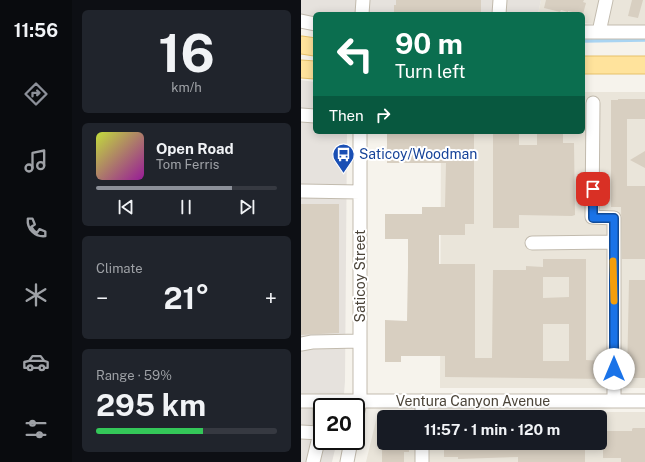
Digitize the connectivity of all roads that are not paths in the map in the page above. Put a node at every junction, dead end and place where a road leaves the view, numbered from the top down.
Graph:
1 (363, 0) edge
2 (500, 0) edge
3 (606, 0) edge
4 (362, 12) edge
5 (499, 12) edge
6 (301, 21) edge
7 (313, 24) edge
8 (585, 32) edge
9 (599, 32) junction
10 (645, 32) edge
11 (301, 45) edge
12 (313, 47) edge
13 (585, 65) edge
14 (645, 65) edge
15 (301, 69) edge
16 (313, 70) edge
17 (593, 103) dead end
18 (301, 115) edge
19 (313, 116) edge
20 (360, 134) edge
21 (301, 191) edge
22 (360, 192) junction
23 (613, 242) junction
24 (532, 243) dead end
25 (360, 341) junction
26 (301, 344) edge
27 (360, 398) edge
28 (301, 401) edge
29 (313, 401) edge
30 (365, 401) edge
31 (422, 401) junction
32 (614, 401) junction
33 (645, 401) edge
34 (422, 410) edge
35 (301, 432) edge
36 (313, 433) edge
37 (316, 450) edge
38 (349, 450) edge
39 (422, 450) edge
40 (313, 462) edge
41 (347, 462) edge
42 (422, 462) edge

1 - 4 street
2 - 5 street
3 - 9 street
6 - 7 street
8 - 9 street
9 - 10 street
11 - 12 main road
13 - 14 main road
15 - 16 main road
17 - 23 street
18 - 19 street
20 - 22 street, Saticoy Street
21 - 22 street
22 - 25 street, Saticoy Street
23 - 24 street
23 - 32 street
25 - 26 street
25 - 27 street, Saticoy Street
28 - 29 street, Ventura Canyon Avenue
30 - 31 street, Ventura Canyon Avenue
31 - 32 street, Ventura Canyon Avenue
31 - 34 street
32 - 33 street, Ventura Canyon Avenue
35 - 36 street
37 - 40 street
38 - 41 street
39 - 42 street

